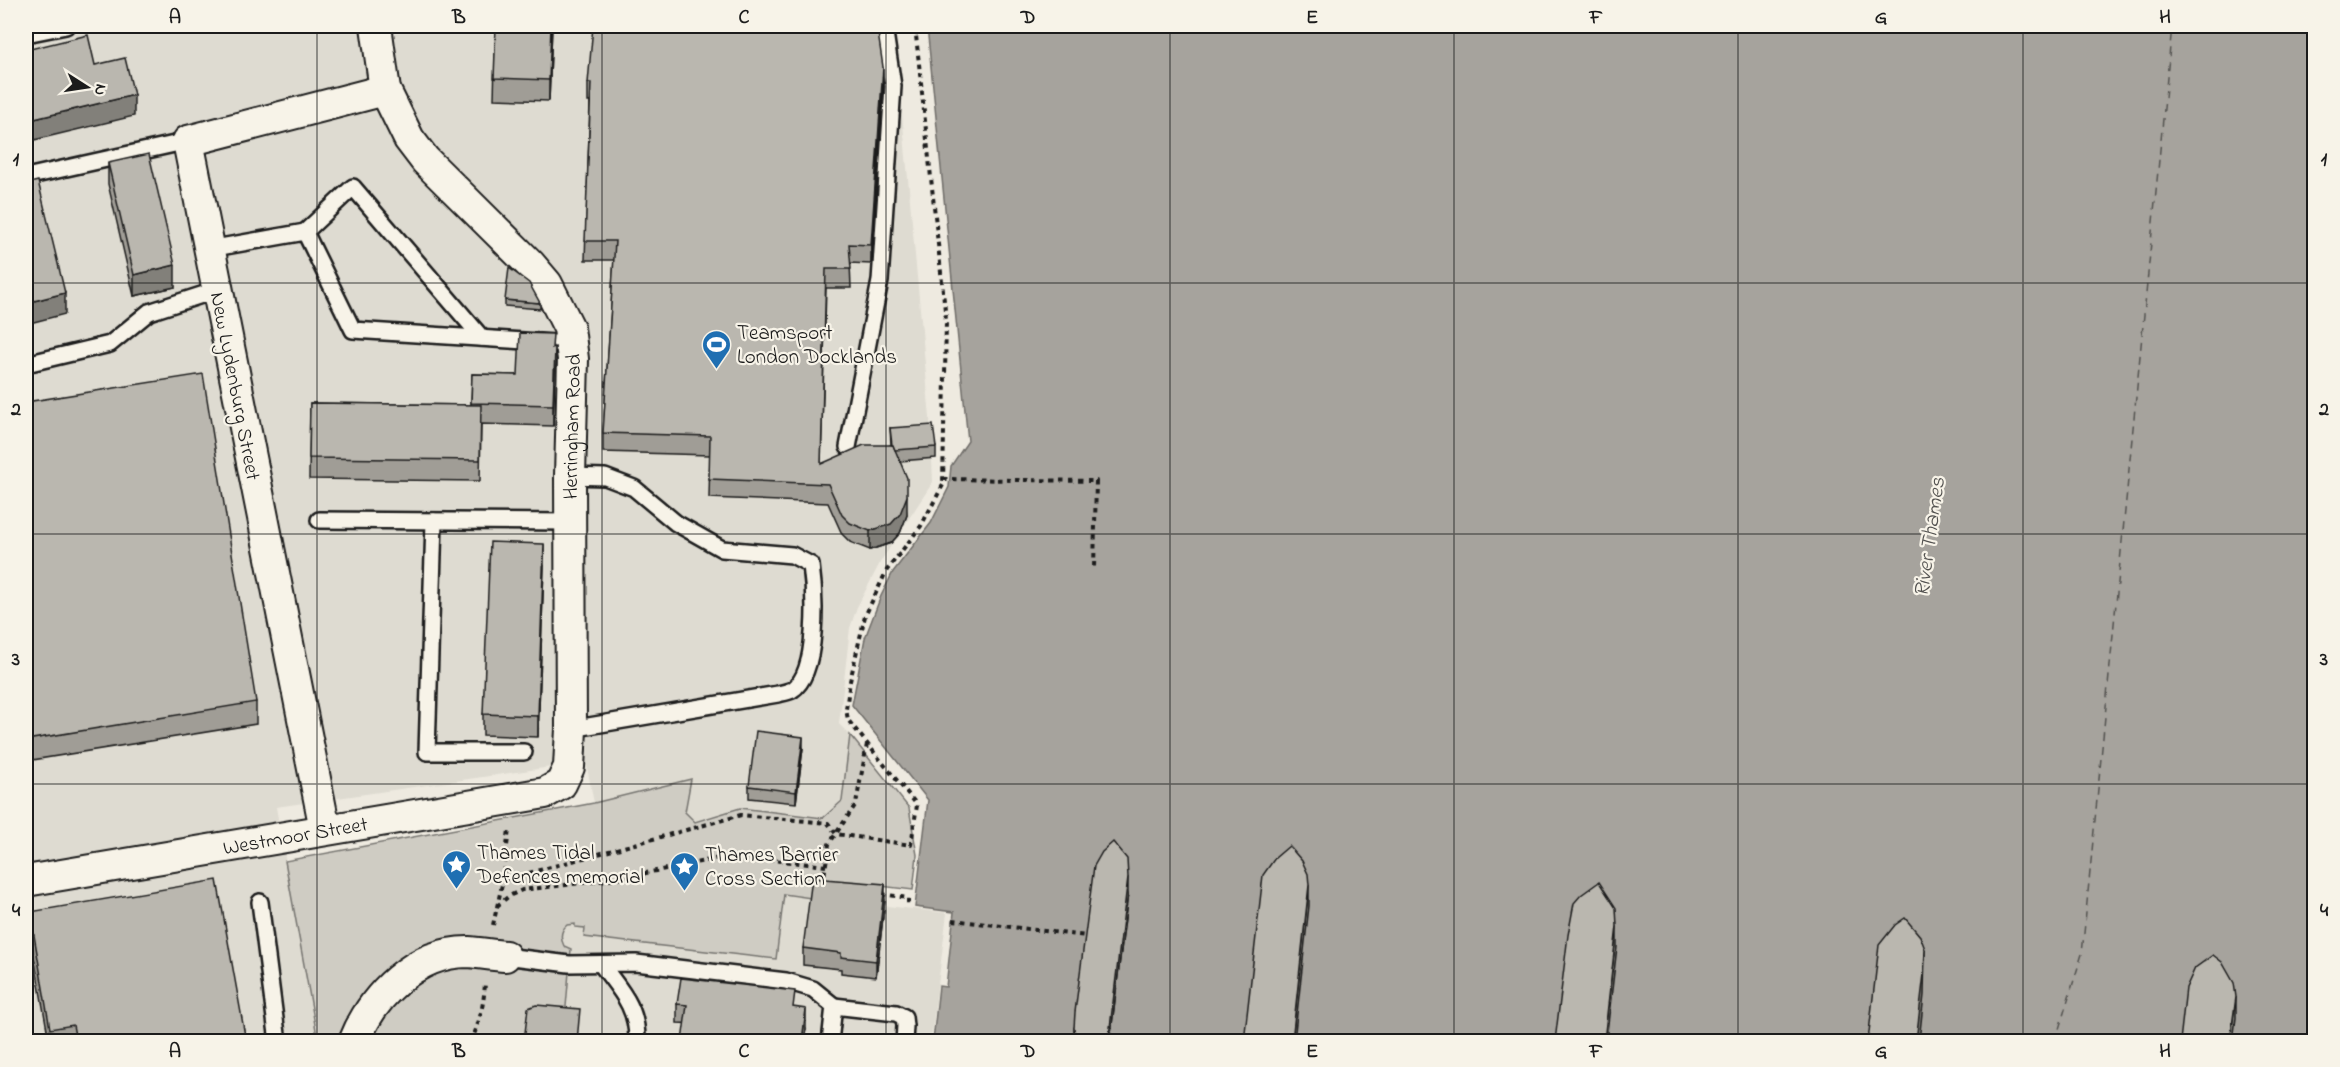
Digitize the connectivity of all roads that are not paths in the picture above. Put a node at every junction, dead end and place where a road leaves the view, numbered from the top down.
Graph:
1 (66, 26) edge
2 (376, 26) edge
3 (884, 26) edge
4 (26, 34) edge
5 (385, 90) junction
6 (188, 141) junction
7 (26, 177) edge
8 (305, 232) junction
9 (209, 249) junction
10 (217, 290) junction
11 (482, 338) junction
12 (571, 344) junction
13 (26, 364) edge
14 (848, 447) dead end
15 (570, 476) junction
16 (319, 520) dead end
17 (434, 521) junction
18 (570, 522) junction
19 (571, 729) junction
20 (524, 752) dead end
21 (561, 784) joint
22 (325, 829) junction
23 (26, 880) edge
24 (260, 902) dead end
25 (601, 964) junction
26 (495, 966) joint
27 (834, 1006) junction
28 (278, 1041) edge
29 (354, 1041) edge
30 (637, 1041) edge
31 (830, 1041) edge
32 (904, 1041) edge

1 - 4 lane
2 - 5 street, Herringham Road
3 - 14 lane
5 - 6 street
5 - 12 street, Herringham Road
6 - 7 lane
6 - 9 street, New Lydenburg Street
8 - 9 lane
8 - 11 lane
8 - 11 lane
9 - 10 street, New Lydenburg Street
10 - 13 lane
10 - 22 street, New Lydenburg Street
11 - 12 lane
12 - 15 street, Herringham Road
15 - 18 street, Herringham Road
15 - 19 lane
16 - 17 lane
17 - 18 lane
17 - 20 lane
18 - 19 street, Herringham Road
19 - 21 street, Herringham Road
21 - 22 street, Westmoor Street
22 - 23 street, Westmoor Street
24 - 28 lane
25 - 26 lane
25 - 27 lane
25 - 30 lane
26 - 29 street
27 - 31 lane
27 - 32 lane

